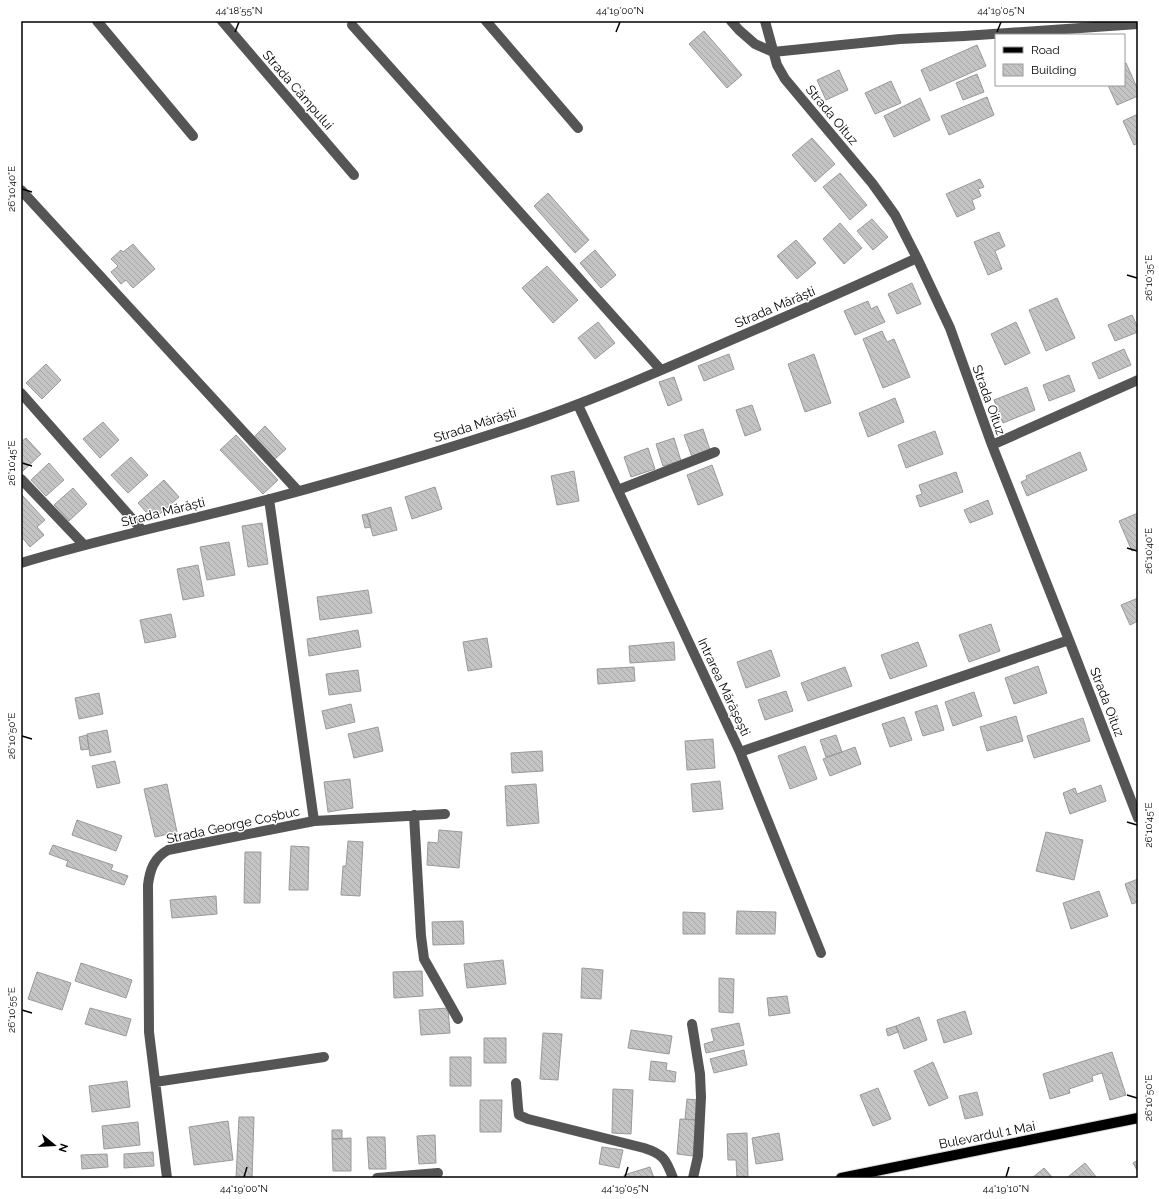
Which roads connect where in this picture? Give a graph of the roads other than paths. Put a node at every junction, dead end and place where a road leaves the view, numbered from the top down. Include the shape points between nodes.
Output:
1 (97, 21) edge
2 (222, 21) edge
3 (486, 21) edge
4 (731, 21) edge
5 (765, 21) edge
6 (352, 24) dead end
7 (1138, 24) edge
8 (773, 52) junction
9 (578, 128) dead end
10 (193, 136) dead end
11 (354, 176) dead end
12 (21, 190) edge
13 (917, 258) junction
14 (661, 370) junction
15 (1138, 380) edge
16 (21, 394) edge
17 (578, 404) junction
18 (992, 445) junction
19 (715, 452) dead end
20 (21, 478) edge
21 (618, 490) junction
22 (298, 492) junction
23 (269, 499) junction
24 (142, 530) junction
25 (84, 545) junction
26 (23, 561) edge
27 (1069, 640) junction
28 (740, 752) junction
29 (445, 814) dead end
30 (414, 815) junction
31 (1138, 818) edge
32 (314, 821) junction
33 (821, 953) dead end
34 (458, 1019) dead end
35 (692, 1024) dead end
36 (324, 1057) dead end
37 (155, 1082) junction
38 (516, 1083) dead end
39 (1138, 1118) edge
40 (438, 1173) dead end
41 (167, 1178) edge
42 (377, 1178) edge
43 (673, 1178) edge
44 (693, 1178) edge
45 (840, 1178) edge

1 - 10 street
2 - 11 street, Strada Câmpului
3 - 9 street
4 - 8 street via 755,44
5 - 8 street, Strada Oituz
6 - 14 street
7 - 8 street via 900,39
8 - 13 street, Strada Oituz via 785,79 872,183 895,215
12 - 22 street
13 - 14 street, Strada Mărăști
13 - 18 street, Strada Oituz via 950,328
14 - 17 street, Strada Mărăști
15 - 18 street
16 - 24 street
17 - 21 street, Intrarea Mărășești
17 - 22 street, Strada Mărăști via 402,462
18 - 27 street, Strada Oituz
19 - 21 street
20 - 25 street
21 - 28 street, Intrarea Mărășești
22 - 23 street, Strada Mărăști
23 - 24 street, Strada Mărăști
23 - 32 street, Strada George Coșbuc
24 - 25 street, Strada Mărăști
25 - 26 street, Strada Mărăști
27 - 28 street, Intrarea Mărășești
27 - 31 street, Strada Oituz
28 - 33 street
29 - 30 street
30 - 32 street
30 - 34 street via 424,959
32 - 37 street, Strada George Coșbuc via 168,850 155,861 148,885 149,1032
35 - 44 street via 701,1097 698,1156
36 - 37 street
37 - 41 street, Strada George Coșbuc
38 - 43 street via 519,1115 657,1152 668,1164
39 - 45 main road, Bulevardul 1 Mai
40 - 42 street

